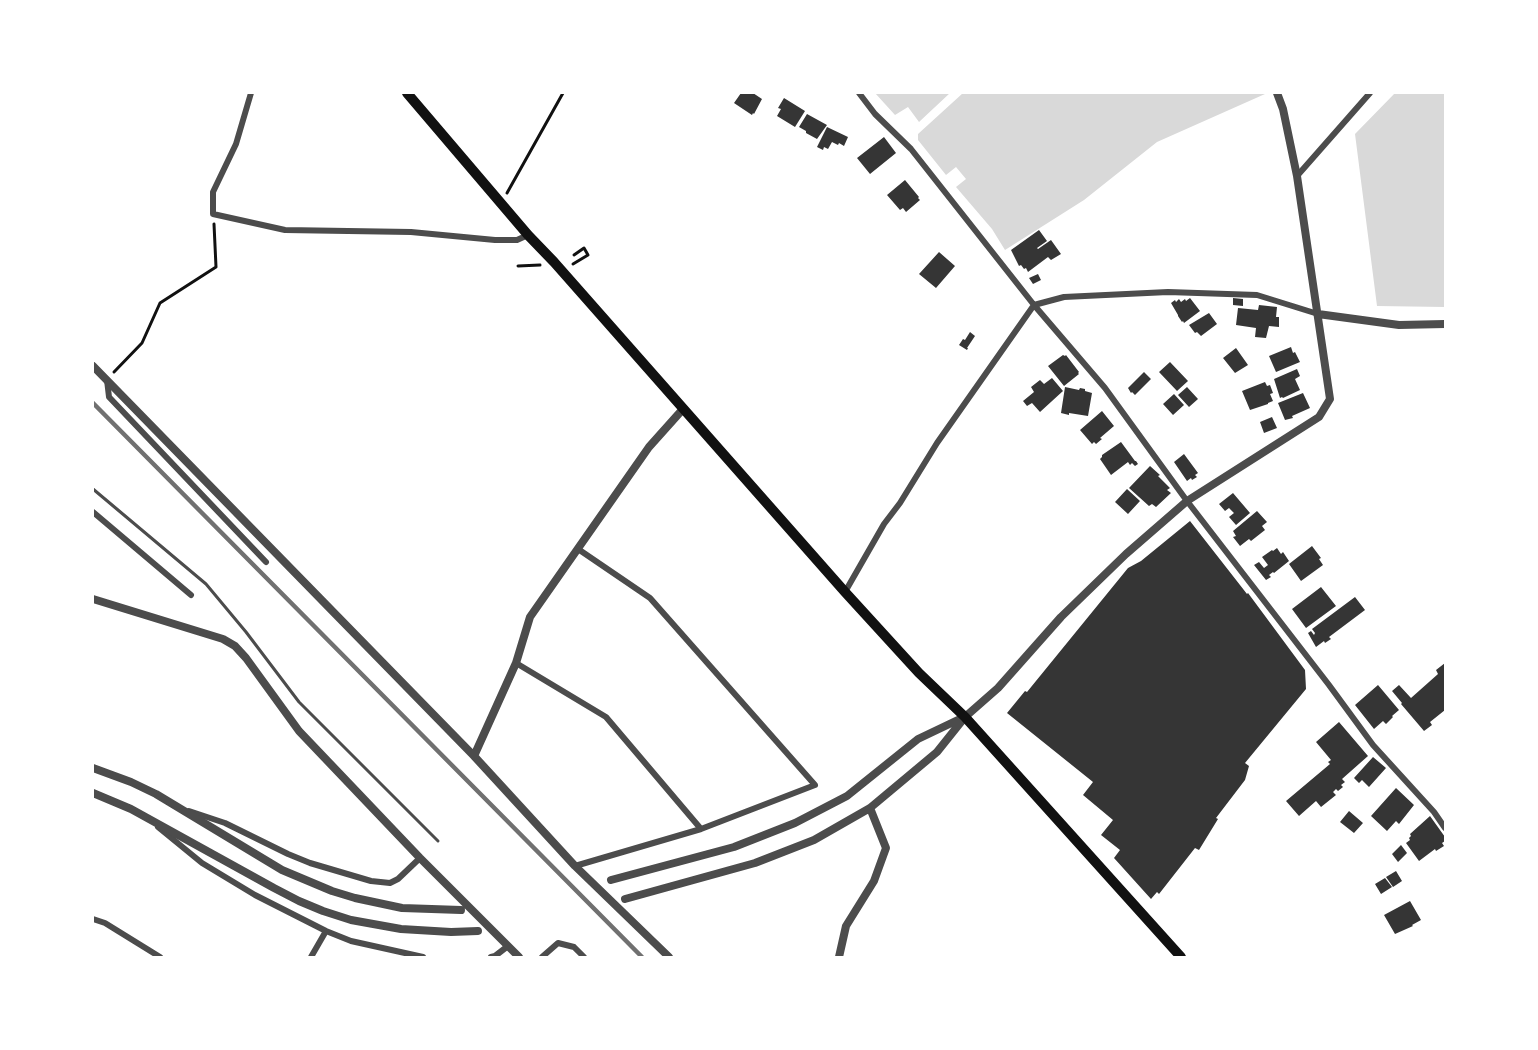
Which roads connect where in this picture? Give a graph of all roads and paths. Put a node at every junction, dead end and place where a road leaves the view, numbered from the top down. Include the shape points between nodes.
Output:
1 (251, 93) edge
2 (407, 93) edge
3 (563, 93) edge
4 (859, 93) edge
5 (1277, 93) edge
6 (1370, 93) edge
7 (1298, 176) junction
8 (501, 203) junction
9 (213, 214) junction
10 (528, 234) junction
11 (1034, 304) junction
12 (1318, 315) junction
13 (1445, 324) edge
14 (93, 366) edge
15 (107, 379) junction
16 (683, 409) junction
17 (93, 489) edge
18 (1187, 501) junction
19 (93, 512) edge
20 (578, 549) junction
21 (266, 562) dead end
22 (845, 592) junction
23 (191, 595) dead end
24 (93, 599) edge
25 (516, 663) junction
26 (965, 717) junction
27 (474, 756) junction
28 (93, 768) edge
29 (93, 793) edge
30 (870, 808) junction
31 (182, 809) junction
32 (150, 819) junction
33 (1445, 828) edge
34 (701, 829) junction
35 (438, 841) dead end
36 (420, 858) junction
37 (575, 866) junction
38 (611, 880) dead end
39 (625, 899) dead end
40 (460, 910) dead end
41 (93, 919) edge
42 (478, 931) dead end
43 (326, 932) junction
44 (508, 946) junction
45 (160, 957) edge
46 (311, 957) edge
47 (423, 957) edge
48 (491, 957) edge
49 (519, 957) edge
50 (542, 957) edge
51 (584, 957) edge
52 (669, 957) edge
53 (838, 957) edge
54 (1181, 957) edge

1 - 9 street via 236,144 213,192
2 - 8 highway
3 - 8 path
4 - 11 street via 911,149
5 - 7 street
6 - 7 street
7 - 12 street
8 - 10 highway
9 - 10 street via 285,230 411,232 495,240 517,240
9 - 15 path via 216,267 160,303 142,343
10 - 16 highway
11 - 12 street via 1064,297 1168,292 1257,295
11 - 18 street via 1105,388
11 - 22 street via 937,443
12 - 13 street via 1399,325
12 - 18 street via 1330,399 1318,417
14 - 15 street
15 - 21 street via 109,398
15 - 27 street
16 - 20 street via 649,447
16 - 22 highway
17 - 35 lane via 206,584 299,702
18 - 26 street via 1061,617 998,688
18 - 33 street via 1373,745
19 - 23 street
20 - 25 street via 530,617
20 - 34 street via 650,598 815,785
22 - 26 highway via 919,674
24 - 36 street via 235,646 299,731
25 - 27 street
25 - 34 street via 606,717
26 - 30 street via 937,752
26 - 38 street via 918,739 847,796 795,824 734,848
26 - 54 highway
27 - 37 street
28 - 31 street
29 - 32 street
30 - 39 street via 814,840 754,864
30 - 53 street via 886,848 873,881 846,926
31 - 36 street via 225,823 299,859 371,880 390,883
31 - 40 street via 282,870 332,891 402,908
32 - 42 street via 323,911 401,929
32 - 43 street via 202,863
34 - 37 street
36 - 44 street
37 - 52 street
41 - 45 street
43 - 46 street
43 - 47 street
44 - 48 street
44 - 49 street
50 - 51 street via 558,943 574,946

